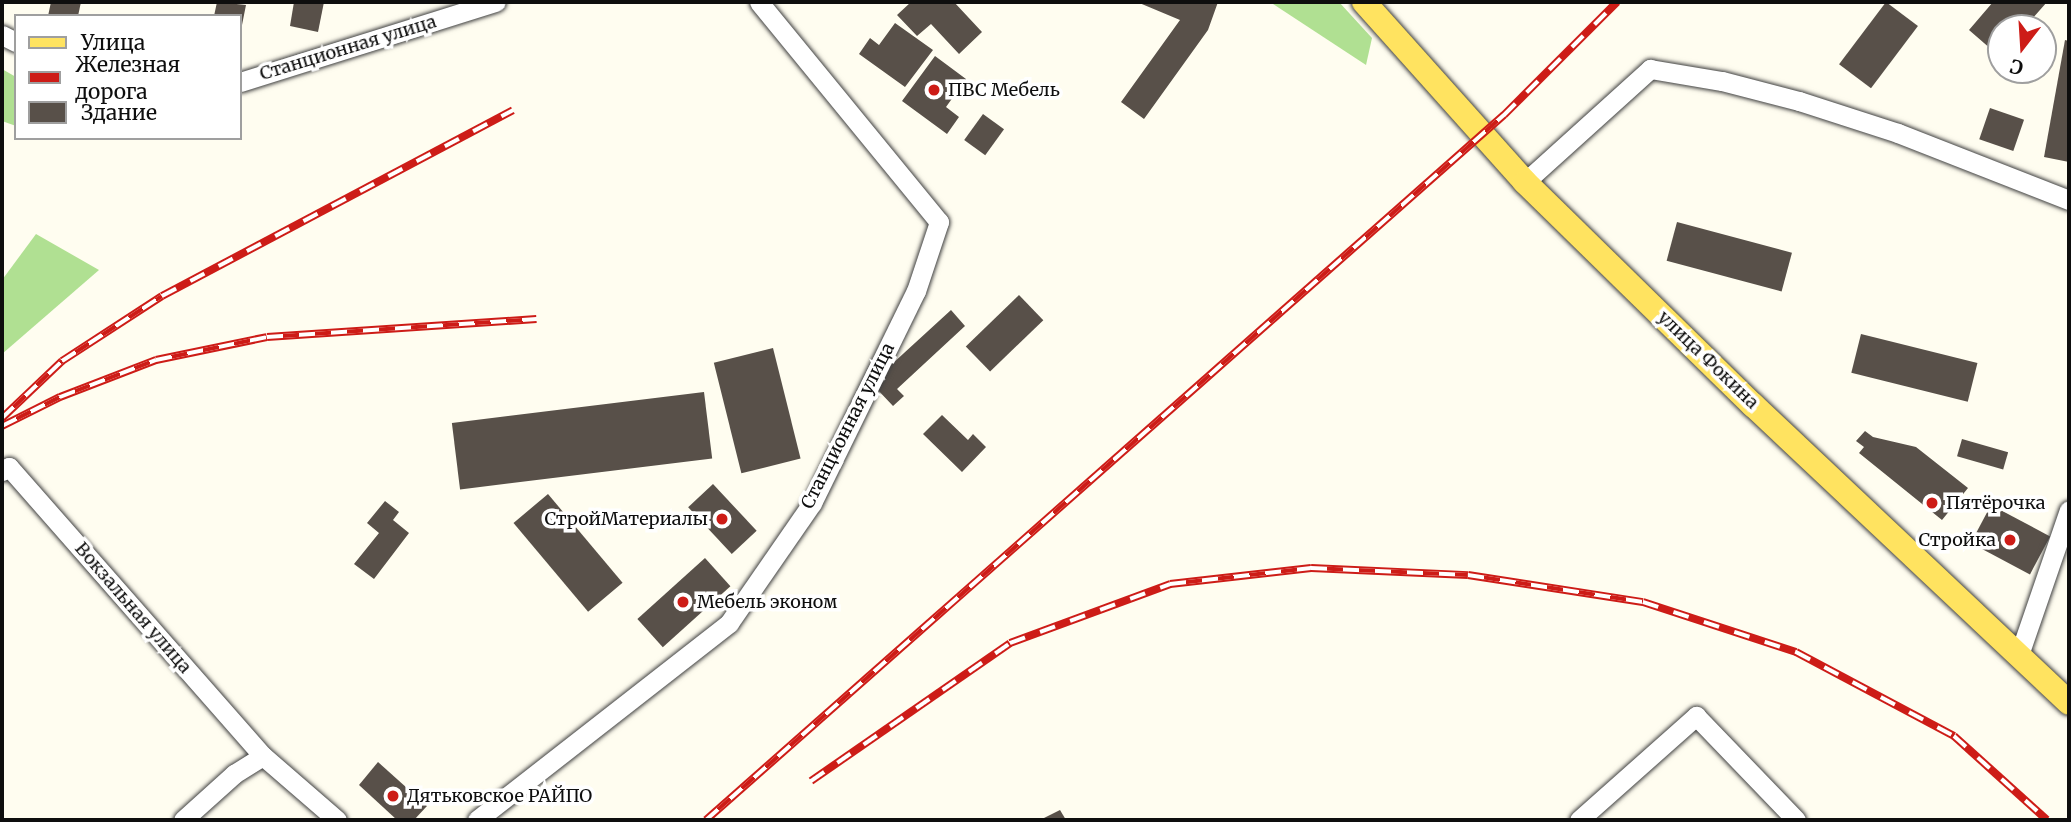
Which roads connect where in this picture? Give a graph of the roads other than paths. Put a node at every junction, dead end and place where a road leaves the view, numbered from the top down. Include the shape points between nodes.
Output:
1 (496, 2) edge
2 (759, 2) edge
3 (1364, 2) edge
4 (242, 81) edge
5 (1525, 182) junction
6 (2069, 200) edge
7 (2, 471) edge
8 (2069, 510) edge
9 (2019, 655) junction
10 (2069, 703) edge
11 (263, 756) junction
12 (183, 820) edge
13 (337, 820) edge
14 (477, 820) edge
15 (1579, 820) edge
16 (1796, 820) edge

1 - 4 street, Станционная улица
2 - 14 street, Станционная улица via 939,222 916,291 812,503 729,623
3 - 5 main road, улица Фокина
5 - 6 street via 1650,69 1722,81 1898,132
5 - 9 main road, улица Фокина
7 - 11 street, Вокзальная улица via 9,467
8 - 9 street
9 - 10 main road, улица Фокина
11 - 12 street via 233,774
11 - 13 street, Вокзальная улица
15 - 16 street via 1696,716

